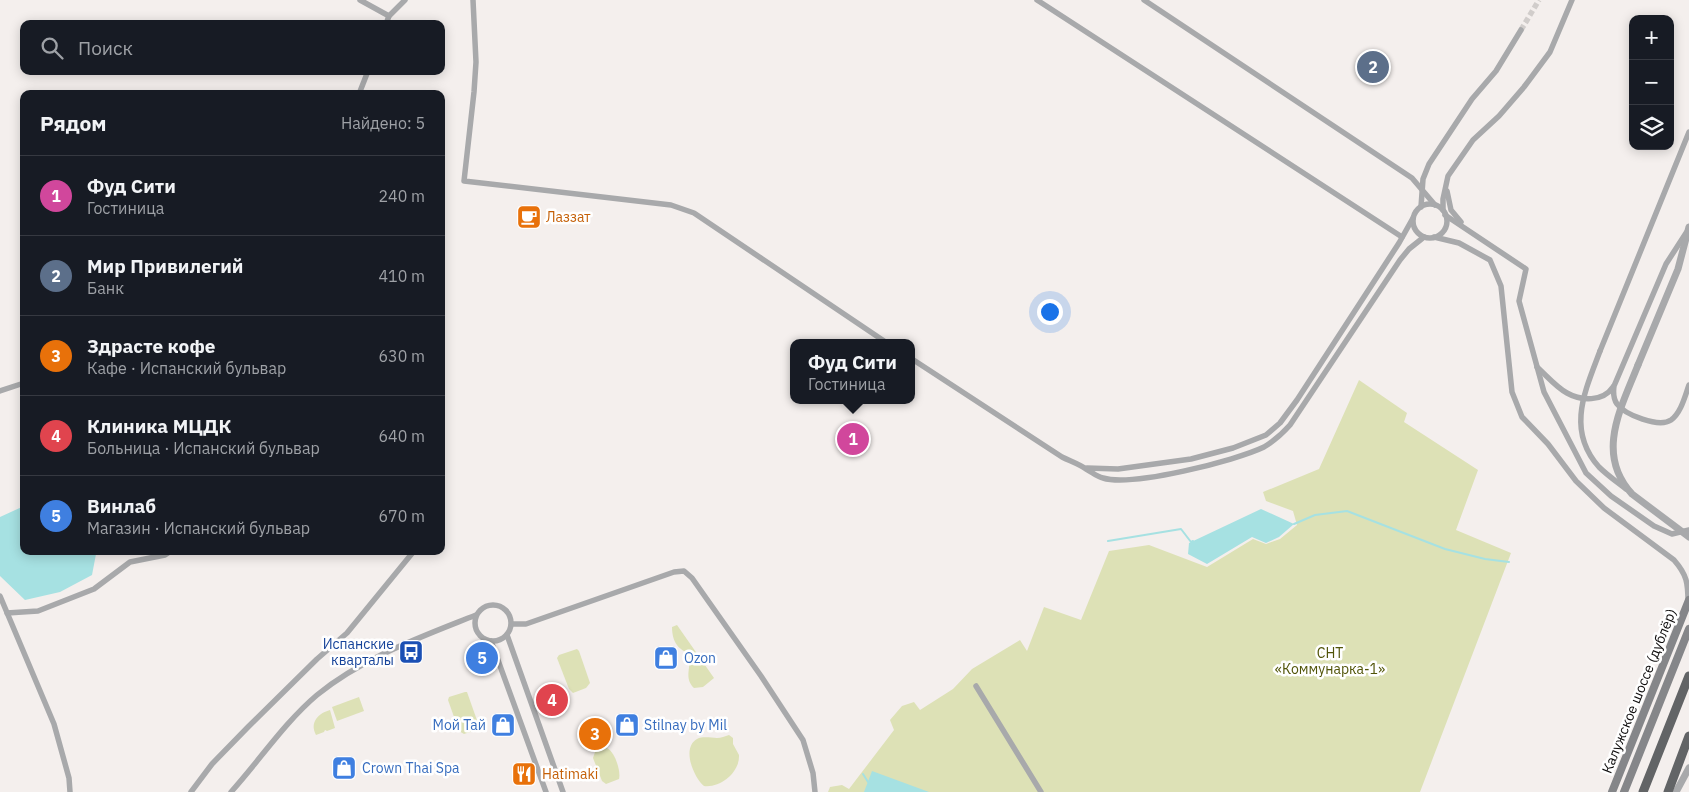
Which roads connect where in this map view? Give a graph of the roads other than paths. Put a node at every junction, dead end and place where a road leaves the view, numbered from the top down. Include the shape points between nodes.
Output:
1 (360, 0) edge
2 (404, 0) edge
3 (473, 0) edge
4 (1037, 0) edge
5 (1144, 0) edge
6 (1572, 0) edge
7 (389, 16) junction
8 (388, 20) edge
9 (1521, 30) tunnel mouth
10 (366, 75) edge
11 (361, 90) edge
12 (1689, 132) edge
13 (1448, 176) junction
14 (1422, 188) junction
15 (1435, 205) junction
16 (1421, 207) junction
17 (1444, 213) junction
18 (1413, 218) junction
19 (1468, 229) junction
20 (1688, 229) edge
21 (1402, 237) junction
22 (1424, 237) junction
23 (1434, 237) junction
24 (881, 339) edge
25 (915, 361) edge
26 (1538, 367) junction
27 (20, 384) edge
28 (1689, 385) edge
29 (1614, 386) junction
30 (0, 391) edge
31 (1085, 468) junction
32 (1632, 494) junction
33 (1689, 530) edge
34 (1689, 537) edge
35 (165, 555) edge
36 (411, 555) edge
37 (0, 596) edge
38 (1689, 601) edge
39 (7, 613) junction
40 (476, 616) junction
41 (512, 624) junction
42 (1689, 628) edge
43 (508, 634) junction
44 (491, 641) junction
45 (1689, 676) edge
46 (976, 686) dead end
47 (1689, 736) edge
48 (1689, 768) edge
49 (70, 792) edge
50 (191, 792) edge
51 (231, 792) edge
52 (546, 792) edge
53 (563, 792) edge
54 (815, 792) edge
55 (1041, 792) edge
56 (1612, 792) edge
57 (1624, 792) edge
58 (1643, 792) edge
59 (1668, 792) edge
60 (1676, 792) edge

1 - 7 street
2 - 7 street
3 - 24 street via 476,62 464,181 671,205 694,213
4 - 21 street
5 - 14 street via 1412,178
6 - 13 street via 1550,52 1524,87 1473,140
7 - 8 street
9 - 14 street via 1496,71 1472,100 1429,164
10 - 11 street
12 - 32 street, bridge via 1583,398 1580,424 1591,456
13 - 17 street
13 - 19 street via 1451,210
14 - 15 street
14 - 16 street
15 - 16 street
15 - 17 street
16 - 18 street
17 - 19 street
17 - 23 street via 1445,229
18 - 21 street
18 - 22 street via 1416,231
19 - 26 street via 1526,269 1520,301
20 - 29 street via 1666,264
20 - 32 street, bridge via 1678,269 1620,408 1613,438 1619,476
21 - 31 street via 1296,400 1280,423 1266,435 1191,459 1118,469
22 - 23 street
22 - 31 street via 1400,260 1290,425 1278,438 1234,459 1158,476 1114,480 1102,478
23 - 38 street via 1459,243 1490,260 1500,286 1512,392 1522,417 1576,481 1604,508 1674,560 1688,583
25 - 31 street via 1062,458
26 - 29 street via 1561,389 1580,398 1602,397
26 - 33 street via 1544,392 1586,473 1611,496 1654,526 1672,534
27 - 30 street
28 - 29 street via 1676,415 1660,423 1622,410 1614,398
32 - 34 street, bridge
35 - 39 street via 130,562 94,589 38,611
36 - 50 street via 347,633 248,727 212,764
37 - 39 street
38 - 56 main road, Калужское шоссе (дублёр)
39 - 49 street via 54,724
40 - 41 street via 485,606 498,605 508,612
40 - 44 street via 477,632
40 - 51 street via 391,649 335,682 316,696
41 - 43 street
41 - 54 street via 526,624 684,571 762,676 803,740
42 - 57 main road
43 - 44 street via 503,639
43 - 53 street
44 - 52 street
45 - 58 highway
46 - 55 street
47 - 59 highway
48 - 60 street

